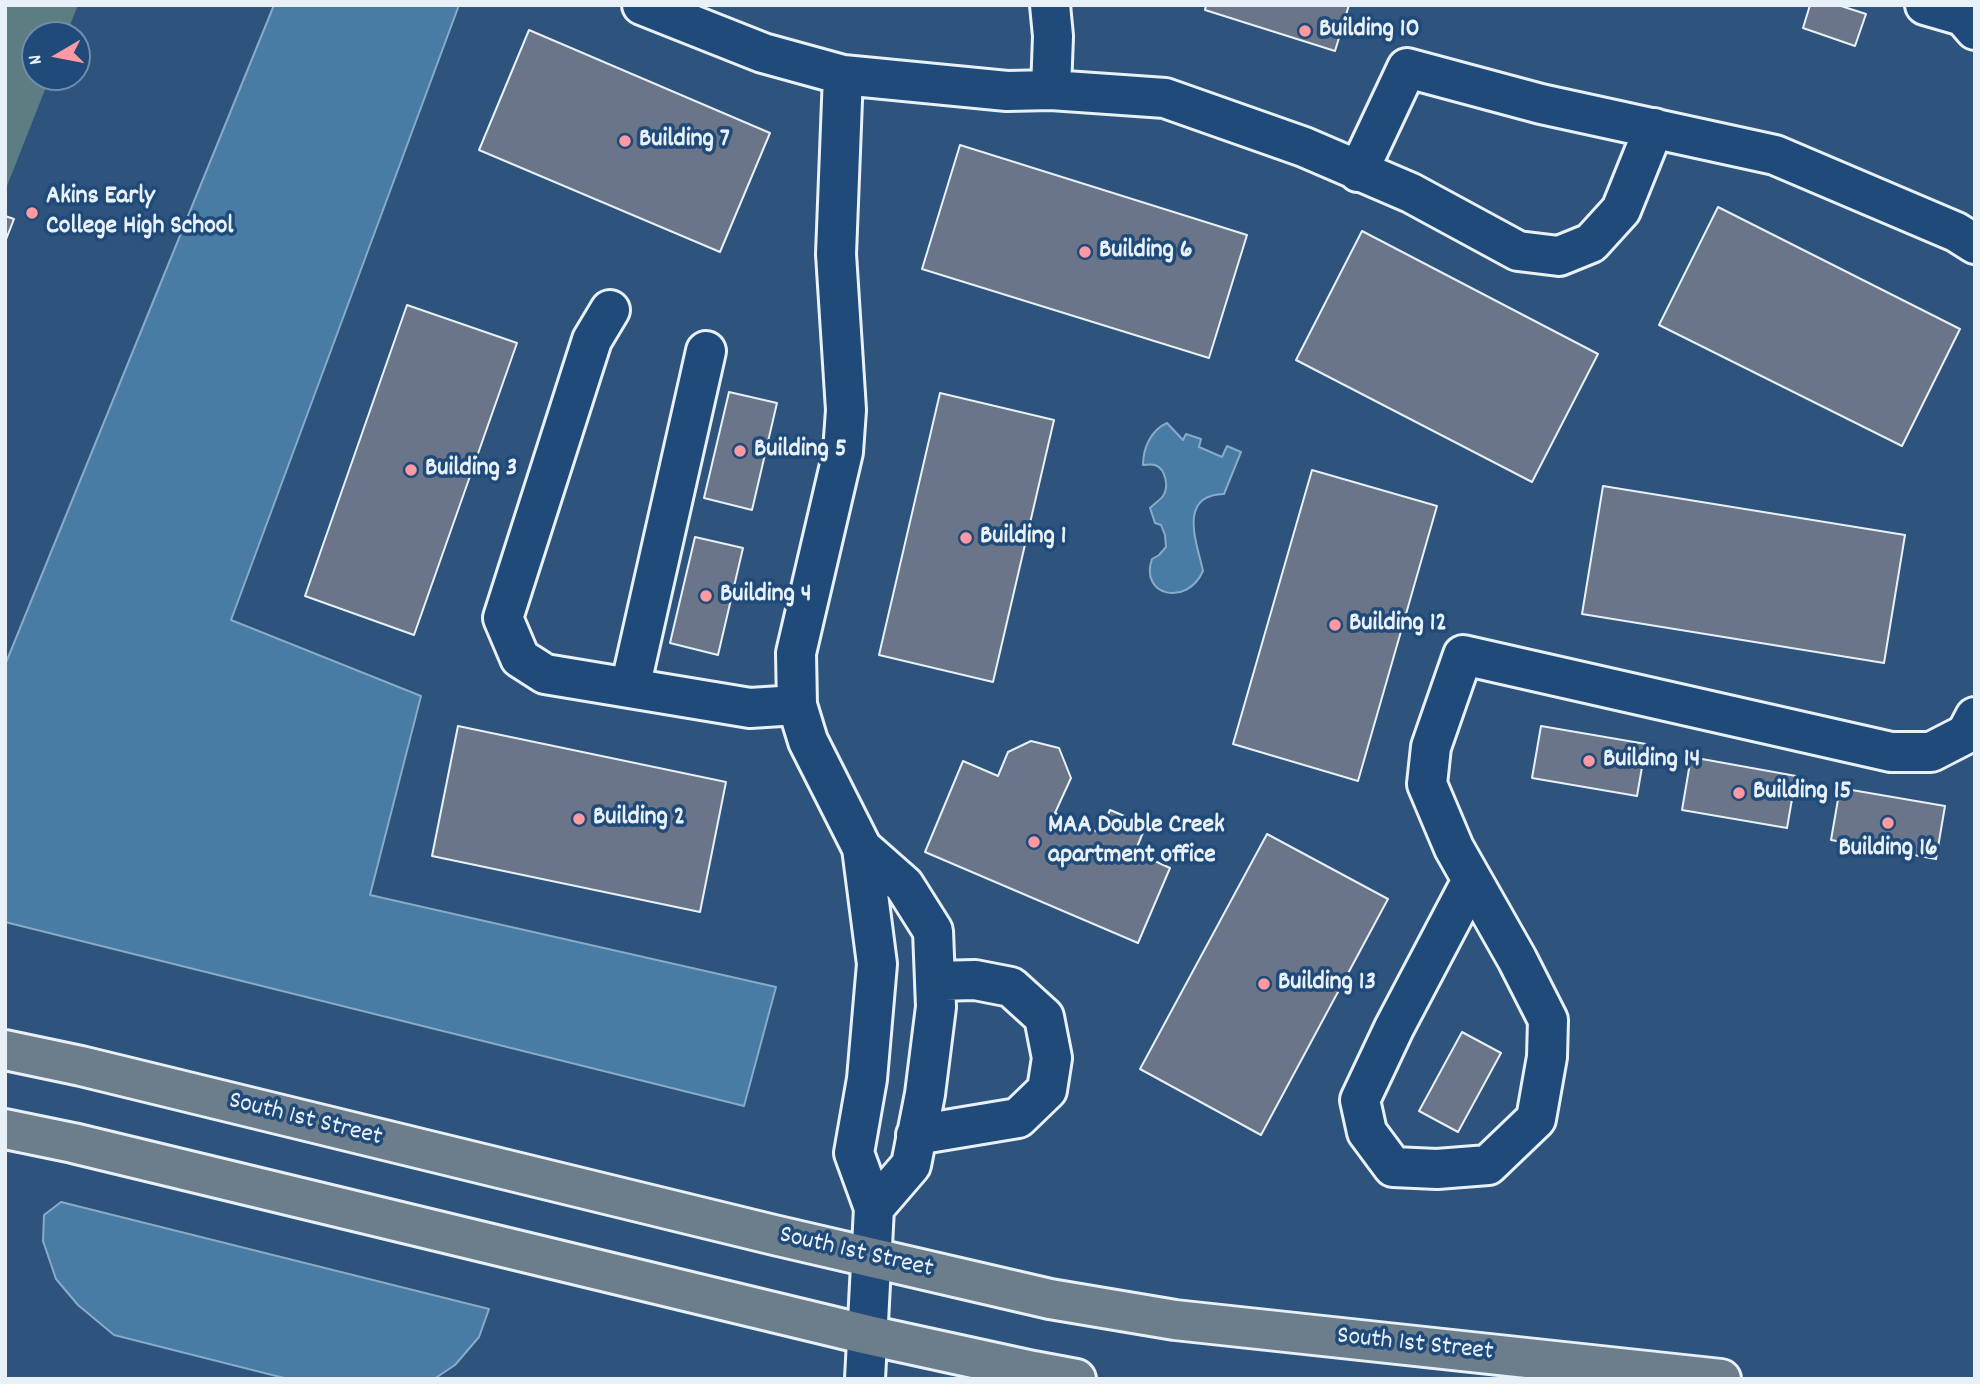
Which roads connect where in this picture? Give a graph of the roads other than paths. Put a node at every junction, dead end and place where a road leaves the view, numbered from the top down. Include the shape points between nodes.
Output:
1 (642, 5) edge
2 (1050, 5) edge
3 (1925, 5) edge
4 (1975, 30) edge
5 (843, 75) junction
6 (1051, 90) junction
7 (1654, 128) junction
8 (1359, 172) junction
9 (1972, 234) edge
10 (610, 310) dead end
11 (706, 351) dead end
12 (630, 688) junction
13 (797, 705) junction
14 (1975, 717) edge
15 (862, 848) junction
16 (1472, 880) junction
17 (935, 981) junction
18 (5, 1050) edge
19 (5, 1129) edge
20 (916, 1135) junction
21 (874, 1208) junction
22 (872, 1258) junction
23 (868, 1335) junction
24 (865, 1379) edge
25 (1076, 1379) edge
26 (1721, 1379) edge

1 - 5 street via 763,53
2 - 6 street
3 - 4 street via 1963,16
5 - 6 street via 1007,91
5 - 13 street via 836,254 846,410 843,452 796,653
6 - 8 street via 1166,98 1304,147
7 - 8 street via 1407,68
7 - 8 street via 1621,210 1591,243 1559,256 1518,251 1411,193
7 - 9 street via 1775,155 1956,232
10 - 12 street via 592,340 503,618 520,657 545,674
11 - 12 street
12 - 13 street via 750,708
13 - 15 street via 808,741
14 - 16 street via 1966,734 1931,752 1891,752 1463,655 1431,747 1427,784
15 - 17 street via 904,885 933,931
15 - 21 street via 877,964 867,1079 853,1153
16 - 16 street via 1548,1020 1536,1119 1488,1165 1393,1167 1367,1132 1360,1100
17 - 20 street via 936,1007
17 - 20 street via 975,979 1012,987 1044,1017 1052,1058 1047,1090 1018,1118
18 - 22 main road, South 1st Street
19 - 23 main road
20 - 21 street via 911,1165
21 - 22 street
22 - 23 street
22 - 26 main road, South 1st Street via 1050,1299 1175,1320
23 - 24 street
23 - 25 main road

